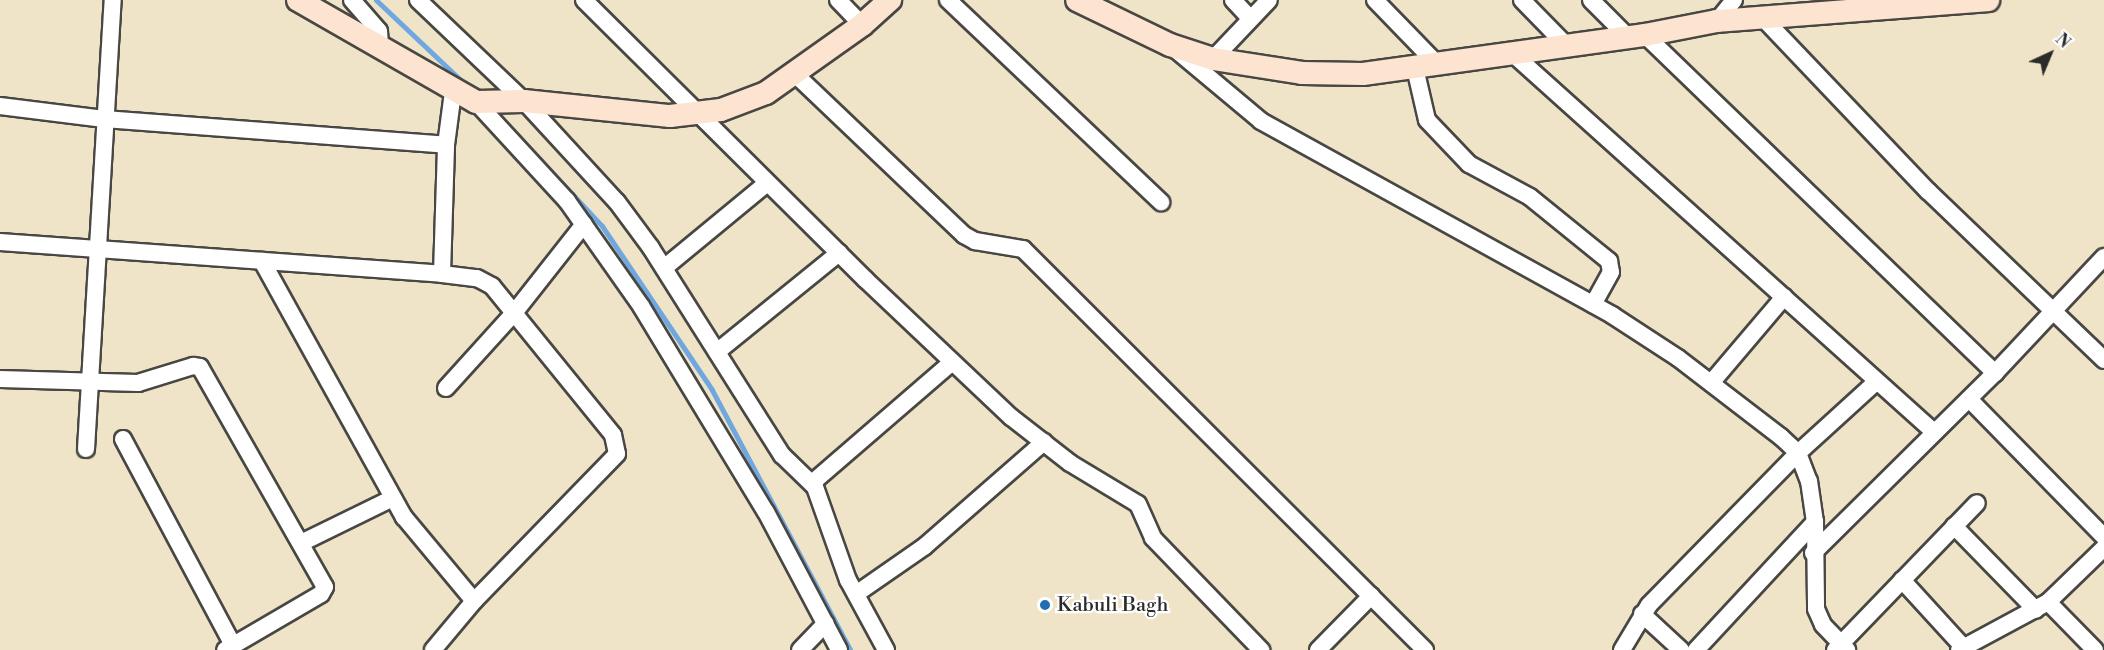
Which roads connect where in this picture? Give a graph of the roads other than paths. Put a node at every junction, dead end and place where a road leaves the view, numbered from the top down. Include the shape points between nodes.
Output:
1 (113, 0) edge
2 (298, 0) edge
3 (352, 0) edge
4 (418, 0) edge
5 (584, 0) edge
6 (838, 0) edge
7 (890, 0) edge
8 (948, 0) edge
9 (1077, 0) edge
10 (1233, 0) edge
11 (1269, 0) edge
12 (1375, 0) edge
13 (1522, 0) edge
14 (1591, 0) edge
15 (1988, 0) edge
16 (1732, 1) edge
17 (1940, 2) edge
18 (1251, 18) junction
19 (1763, 18) junction
20 (1717, 21) junction
21 (862, 25) junction
22 (1636, 36) junction
23 (1565, 44) junction
24 (1170, 45) junction
25 (380, 46) junction
26 (1512, 53) junction
27 (1213, 58) junction
28 (1426, 66) junction
29 (796, 75) junction
30 (453, 92) junction
31 (478, 102) junction
32 (519, 102) junction
33 (0, 106) edge
34 (698, 115) junction
35 (104, 119) junction
36 (446, 145) junction
37 (766, 183) junction
38 (1161, 202) dead end
39 (584, 224) junction
40 (0, 242) edge
41 (98, 250) junction
42 (839, 253) junction
43 (2104, 257) edge
44 (262, 261) junction
45 (664, 268) junction
46 (442, 274) junction
47 (1784, 297) junction
48 (1593, 304) junction
49 (2053, 310) junction
50 (514, 313) junction
51 (718, 351) junction
52 (2104, 360) edge
53 (952, 362) junction
54 (1995, 373) junction
55 (0, 379) edge
56 (90, 381) junction
57 (1876, 382) junction
58 (1711, 383) junction
59 (446, 388) dead end
60 (1969, 399) junction
61 (1934, 432) junction
62 (123, 439) dead end
63 (1044, 442) junction
64 (86, 448) dead end
65 (1798, 453) junction
66 (812, 483) junction
67 (393, 498) junction
68 (1977, 503) dead end
69 (1815, 522) junction
70 (1954, 526) junction
71 (2104, 537) edge
72 (301, 543) junction
73 (2104, 548) edge
74 (1813, 553) junction
75 (1902, 580) junction
76 (856, 594) junction
77 (1371, 596) junction
78 (474, 601) junction
79 (2042, 606) junction
80 (1642, 614) junction
81 (826, 623) junction
82 (229, 647) edge
83 (1841, 648) edge
84 (1963, 649) edge
85 (433, 650) edge
86 (800, 650) edge
87 (839, 650) edge
88 (886, 650) edge
89 (1261, 650) edge
90 (1318, 650) edge
91 (1425, 650) edge
92 (1622, 650) edge
93 (1681, 650) edge
94 (1696, 650) edge
95 (2095, 650) edge

1 - 35 street
2 - 25 street
3 - 25 street via 379,31
4 - 32 street
5 - 34 street
6 - 21 street
7 - 21 street
8 - 38 street
9 - 24 street
10 - 18 street
11 - 18 street
12 - 28 street
13 - 23 street
14 - 22 street
15 - 17 street
16 - 20 street
17 - 19 street
18 - 27 street
19 - 20 street
19 - 49 street via 1928,191
20 - 22 street
21 - 29 street
22 - 23 street
22 - 54 street
23 - 26 street
24 - 27 street
24 - 48 street via 1261,121
25 - 30 street
26 - 28 street
26 - 47 street
27 - 28 street via 1302,73 1363,74
28 - 48 street via 1427,120 1469,165 1530,197 1609,261 1611,272
29 - 34 street via 766,93
29 - 77 street via 964,235 975,241 1023,249
30 - 31 street
30 - 36 street
31 - 32 street
31 - 39 street
32 - 34 street via 670,116
32 - 45 street via 617,202
33 - 35 street
34 - 37 street
35 - 36 street
35 - 41 street
36 - 46 street
37 - 42 street
37 - 45 street
39 - 50 street
39 - 81 street via 703,405
40 - 41 street
41 - 44 street
41 - 56 street
42 - 51 street
42 - 53 street
43 - 49 street
44 - 46 street
44 - 67 street
45 - 51 street
46 - 50 street via 484,280
47 - 57 street
47 - 58 street
48 - 58 street via 1648,337
49 - 52 street
49 - 54 street
50 - 59 street
50 - 78 street via 613,435 617,454
51 - 66 street via 782,455
53 - 63 street
53 - 66 street
54 - 60 street
55 - 56 street
56 - 64 street
56 - 72 street via 138,383 200,367
57 - 61 street
57 - 65 street
58 - 65 street
60 - 61 street
60 - 71 street
61 - 74 street
62 - 82 street
63 - 76 street via 925,546
63 - 89 street via 1138,504 1153,538
65 - 69 street via 1809,481
65 - 80 street
66 - 76 street
67 - 72 street
67 - 78 street via 418,538
68 - 70 street
69 - 74 street
69 - 94 street
70 - 75 street
70 - 79 street
72 - 82 street via 324,584 324,591
73 - 79 street
74 - 83 street via 1816,609
75 - 83 street
75 - 84 street
76 - 88 street
77 - 90 street
77 - 91 street
78 - 85 street
79 - 84 street
79 - 95 street
80 - 92 street
80 - 93 street
81 - 86 street
81 - 87 street

